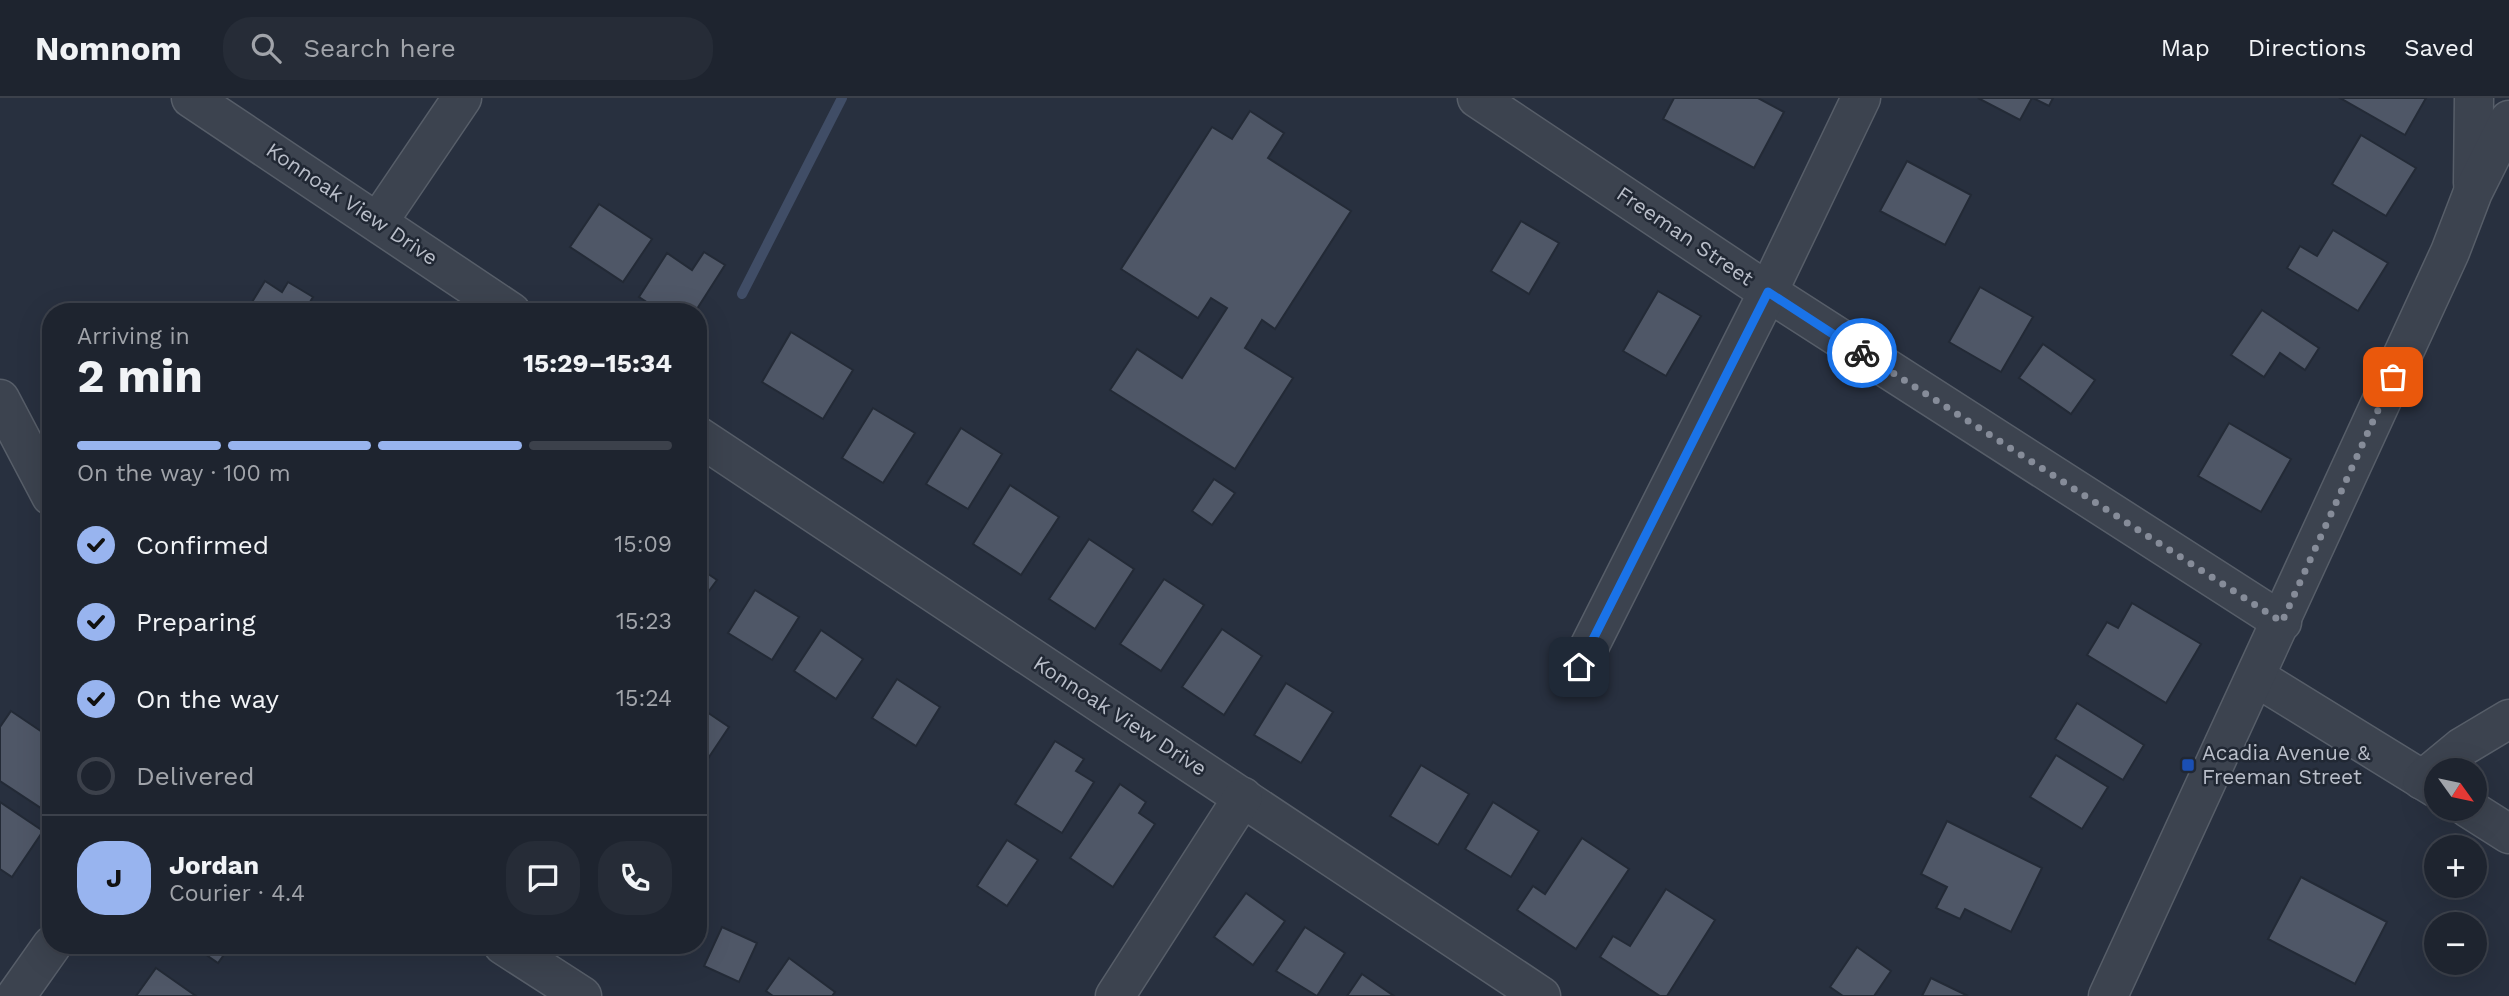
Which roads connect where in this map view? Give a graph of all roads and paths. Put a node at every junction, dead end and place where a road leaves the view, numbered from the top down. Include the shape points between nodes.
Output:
1 (191, 98) edge
2 (462, 98) edge
3 (1477, 98) edge
4 (1861, 98) edge
5 (2474, 98) edge
6 (2509, 121) edge
7 (2473, 192) junction
8 (378, 222) junction
9 (1768, 292) junction
10 (498, 303) edge
11 (0, 399) edge
12 (707, 442) edge
13 (42, 479) edge
14 (2282, 622) junction
15 (1579, 667) dead end
16 (2256, 677) junction
17 (2509, 719) edge
18 (2452, 758) edge
19 (2424, 781) edge
20 (1243, 797) junction
21 (2487, 820) edge
22 (2509, 834) edge
23 (46, 954) edge
24 (517, 954) edge
25 (16, 996) edge
26 (582, 996) edge
27 (1115, 996) edge
28 (1541, 996) edge
29 (2108, 996) edge

1 - 8 street, Konnoak View Drive
2 - 8 street
3 - 9 street, Freeman Street
4 - 9 street
5 - 7 street
6 - 7 street
7 - 14 street
8 - 10 street, Konnoak View Drive
9 - 14 street, Freeman Street
9 - 15 street
11 - 13 street
12 - 20 street, Konnoak View Drive
14 - 16 street
16 - 19 street
16 - 29 street
17 - 18 street via 2462,747
20 - 27 street
20 - 28 street, Konnoak View Drive
21 - 22 street
23 - 25 street
24 - 26 street

